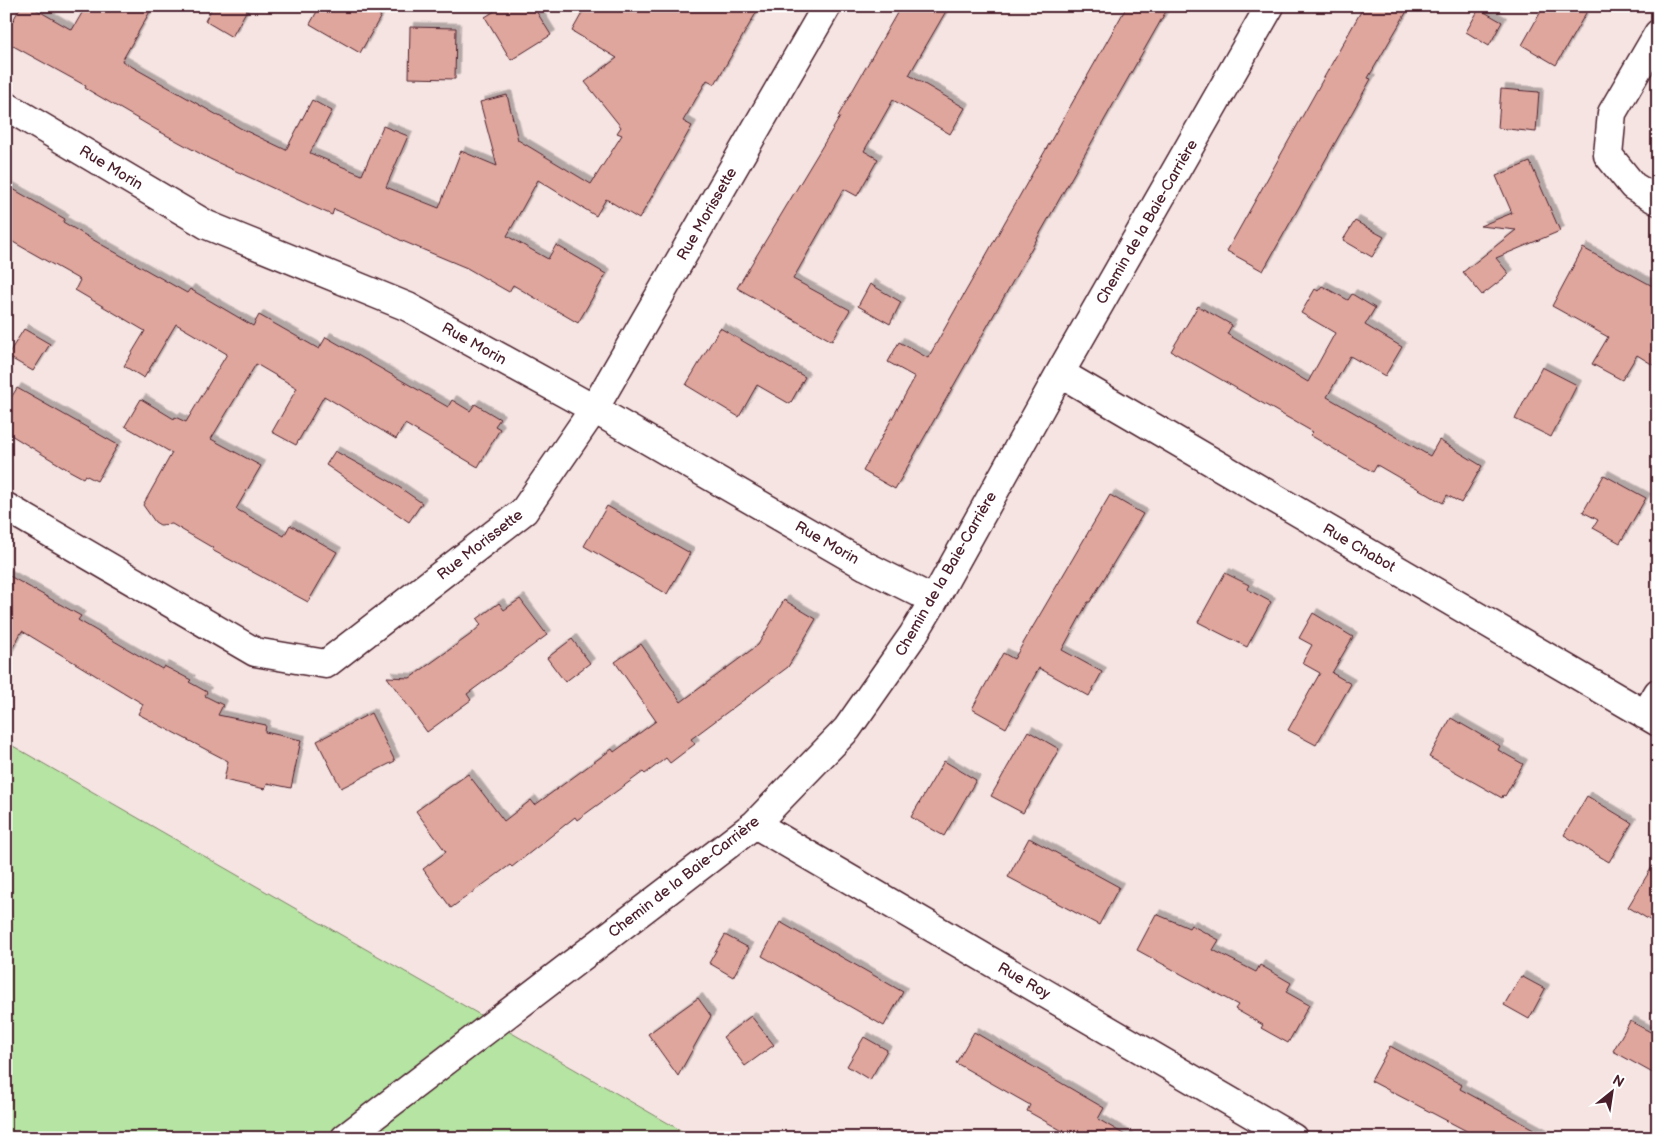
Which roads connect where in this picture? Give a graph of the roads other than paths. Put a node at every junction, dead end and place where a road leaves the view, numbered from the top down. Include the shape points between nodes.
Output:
1 (827, 6) edge
2 (1270, 6) edge
3 (1658, 34) edge
4 (6, 106) edge
5 (1658, 201) edge
6 (1060, 373) junction
7 (594, 409) junction
8 (6, 507) edge
9 (934, 600) junction
10 (1654, 710) edge
11 (755, 824) junction
12 (345, 1138) edge
13 (1293, 1138) edge

1 - 7 street, Rue Morissette
2 - 6 street, Chemin de la Baie-Carrière
3 - 5 street via 1612,113 1608,155 1633,186
4 - 7 street, Rue Morin via 208,225 408,307
6 - 9 street, Chemin de la Baie-Carrière
6 - 10 street, Rue Chabot
7 - 8 street, Rue Morissette via 524,511 326,664 255,652
7 - 9 street, Rue Morin via 866,566
9 - 11 street, Chemin de la Baie-Carrière via 847,729
11 - 12 street, Chemin de la Baie-Carrière
11 - 13 street, Rue Roy

